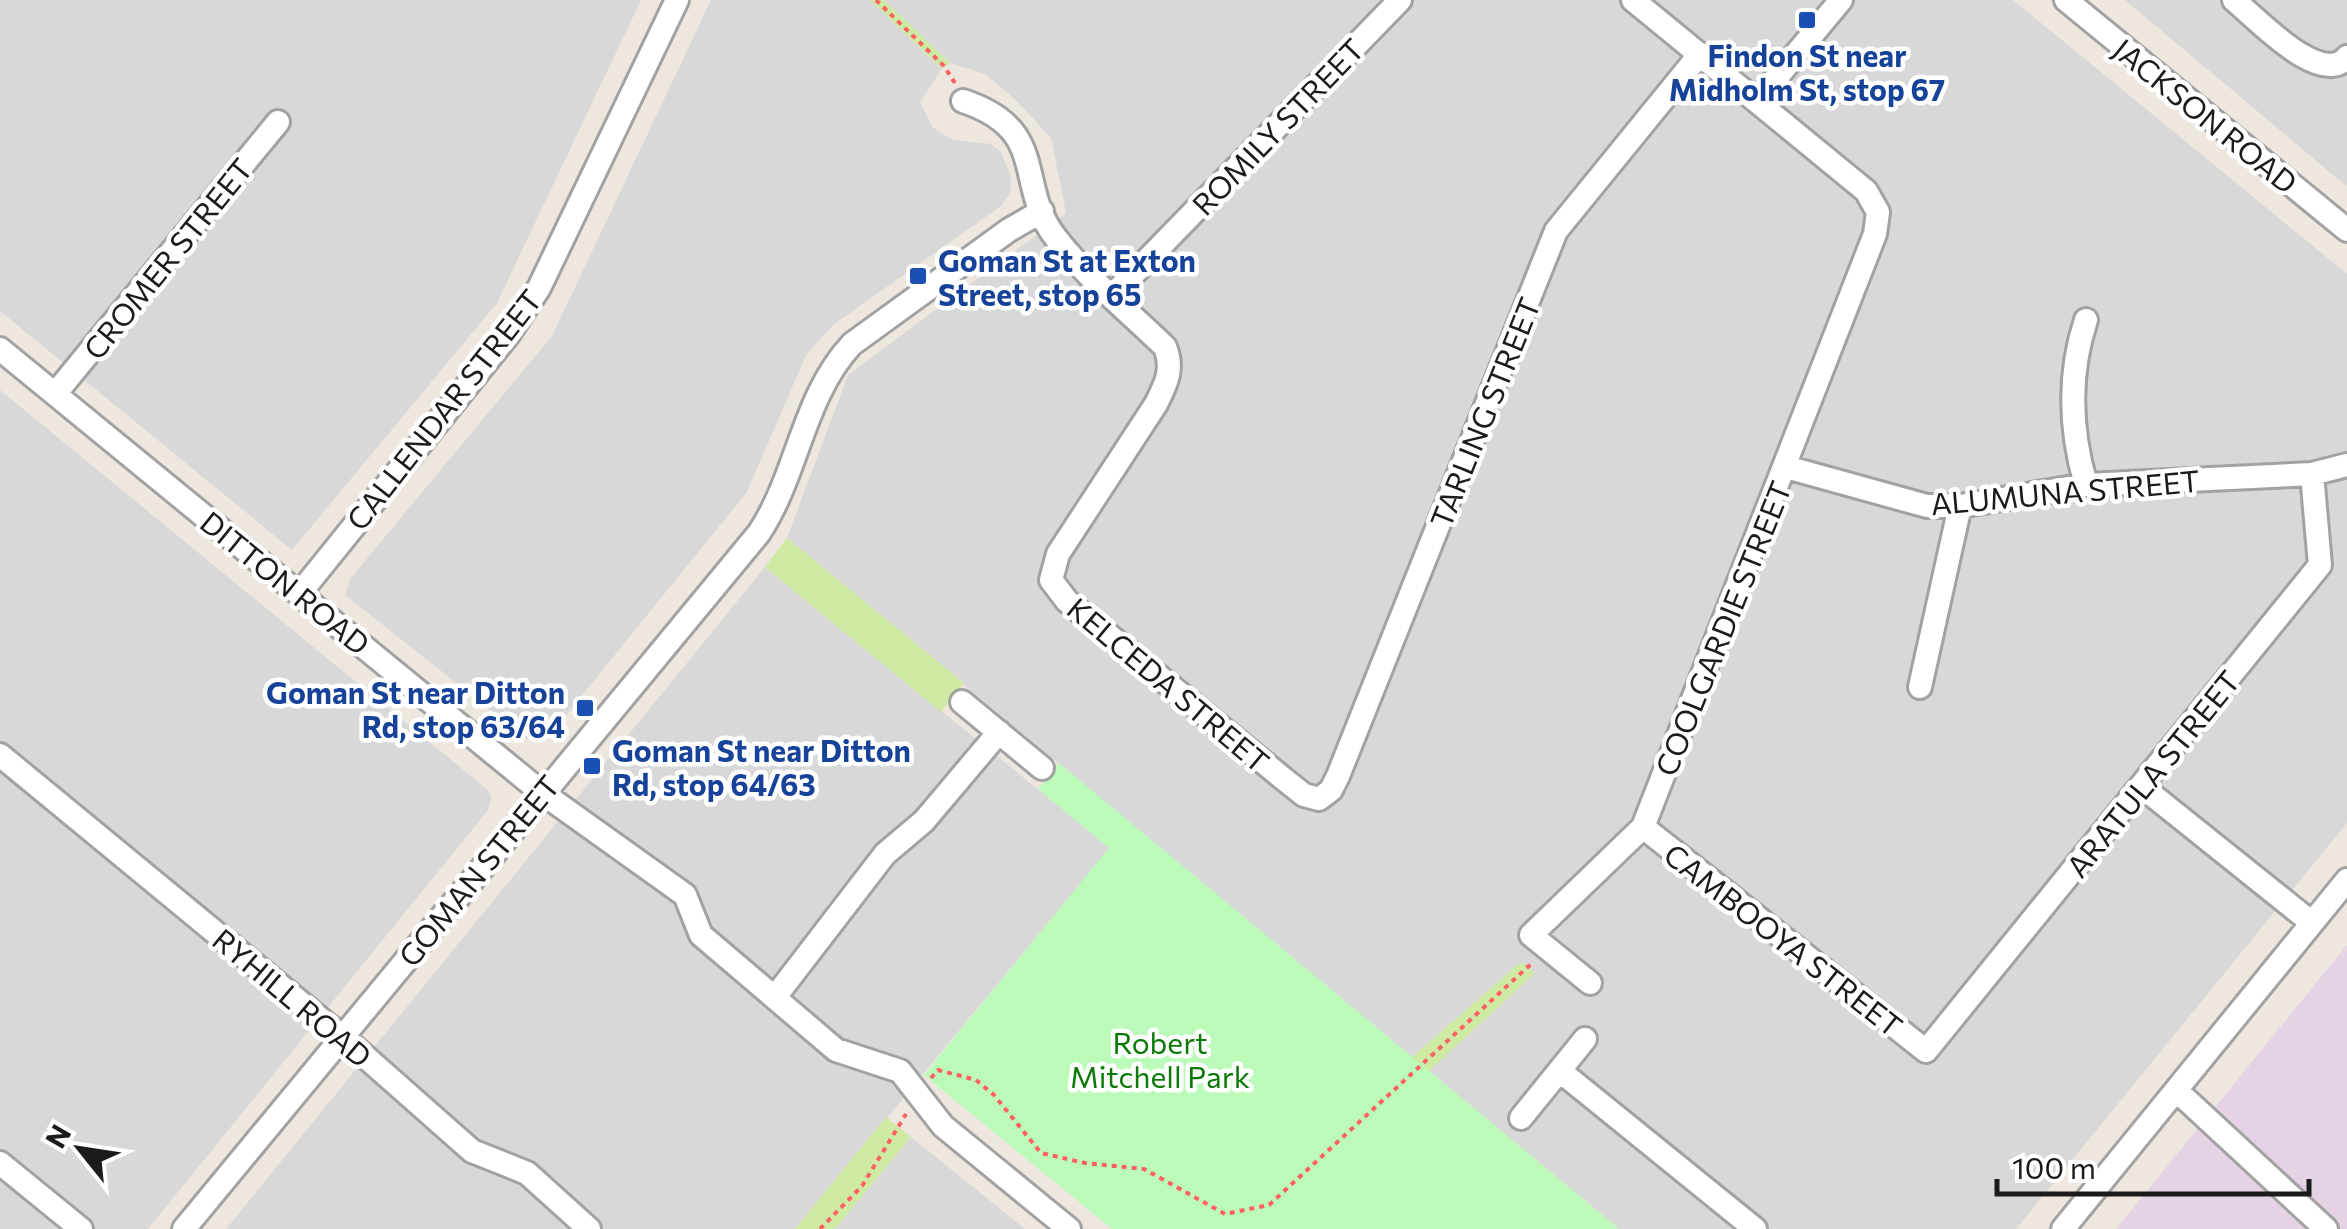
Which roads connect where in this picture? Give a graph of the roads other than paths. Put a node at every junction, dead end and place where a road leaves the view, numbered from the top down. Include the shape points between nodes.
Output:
1 (677, 0) edge
2 (1400, 0) edge
3 (1634, 0) edge
4 (1841, 0) edge
5 (2066, 0) edge
6 (2234, 0) edge
7 (1700, 54) junction
8 (2347, 56) edge
9 (963, 101) road end
10 (1757, 101) junction
11 (278, 122) dead end
12 (1042, 211) junction
13 (2347, 230) edge
14 (1112, 296) junction
15 (2086, 320) dead end
16 (0, 349) edge
17 (54, 394) junction
18 (2347, 466) edge
19 (1786, 467) junction
20 (2312, 474) junction
21 (2086, 485) junction
22 (1960, 506) junction
23 (300, 593) junction
24 (1920, 687) dead end
25 (962, 702) dead end
26 (998, 732) junction
27 (0, 755) edge
28 (1042, 768) dead end
29 (2140, 786) junction
30 (541, 792) junction
31 (1318, 799) joint
32 (1643, 827) junction
33 (2347, 880) edge
34 (2312, 923) junction
35 (1590, 982) dead end
36 (775, 997) junction
37 (342, 1037) junction
38 (1586, 1039) dead end
39 (1926, 1052) joint
40 (1560, 1070) junction
41 (2176, 1090) junction
42 (1521, 1118) dead end
43 (0, 1163) edge
44 (81, 1229) edge
45 (184, 1229) edge
46 (589, 1229) edge
47 (1070, 1229) edge
48 (1756, 1229) edge
49 (2063, 1229) edge
50 (2326, 1229) edge

1 - 23 street, CALLENDAR STREET via 528,304
2 - 14 street, ROMILY STREET
3 - 7 street
4 - 10 street
5 - 13 street, JACKSON ROAD
6 - 8 street via 2309,62 2326,67
7 - 10 street
7 - 31 street, TARLING STREET via 1556,231 1338,776
9 - 12 street, KELCEDA STREET via 992,111 1017,138
10 - 19 street, COOLGARDIE STREET via 1866,191 1878,212
11 - 17 street, CROMER STREET
12 - 14 street, KELCEDA STREET via 1053,236
12 - 30 street, GOMAN STREET via 852,344 832,365 785,486 759,533
14 - 31 street, KELCEDA STREET via 1165,347 1169,379 1058,554 1051,580 1066,601 1304,795
15 - 21 street via 2072,361
16 - 17 street, DITTON ROAD
17 - 23 street, DITTON ROAD
18 - 20 street, ALUMUNA STREET
19 - 22 street, ALUMUNA STREET via 1927,506
19 - 32 street, COOLGARDIE STREET
20 - 21 street, ALUMUNA STREET
20 - 29 street, ARATULA STREET via 2320,565
21 - 22 street, ALUMUNA STREET
22 - 24 street
23 - 30 street, DITTON ROAD
25 - 26 street
26 - 28 street
26 - 36 street via 924,821 885,854
27 - 37 street, RYHILL ROAD
29 - 34 street
29 - 39 street, ARATULA STREET
30 - 36 street, DITTON ROAD via 685,895 701,935
30 - 37 street, GOMAN STREET
32 - 35 street, COOLGARDIE STREET via 1531,934
32 - 39 street, CAMBOOYA STREET
33 - 34 street
34 - 41 street
36 - 47 street, DITTON ROAD via 836,1050 900,1072 943,1126
37 - 45 street, GOMAN STREET
37 - 46 street, RYHILL ROAD via 472,1151 526,1172
38 - 40 street
40 - 42 street
40 - 48 street
41 - 49 street
41 - 50 street
43 - 44 street

